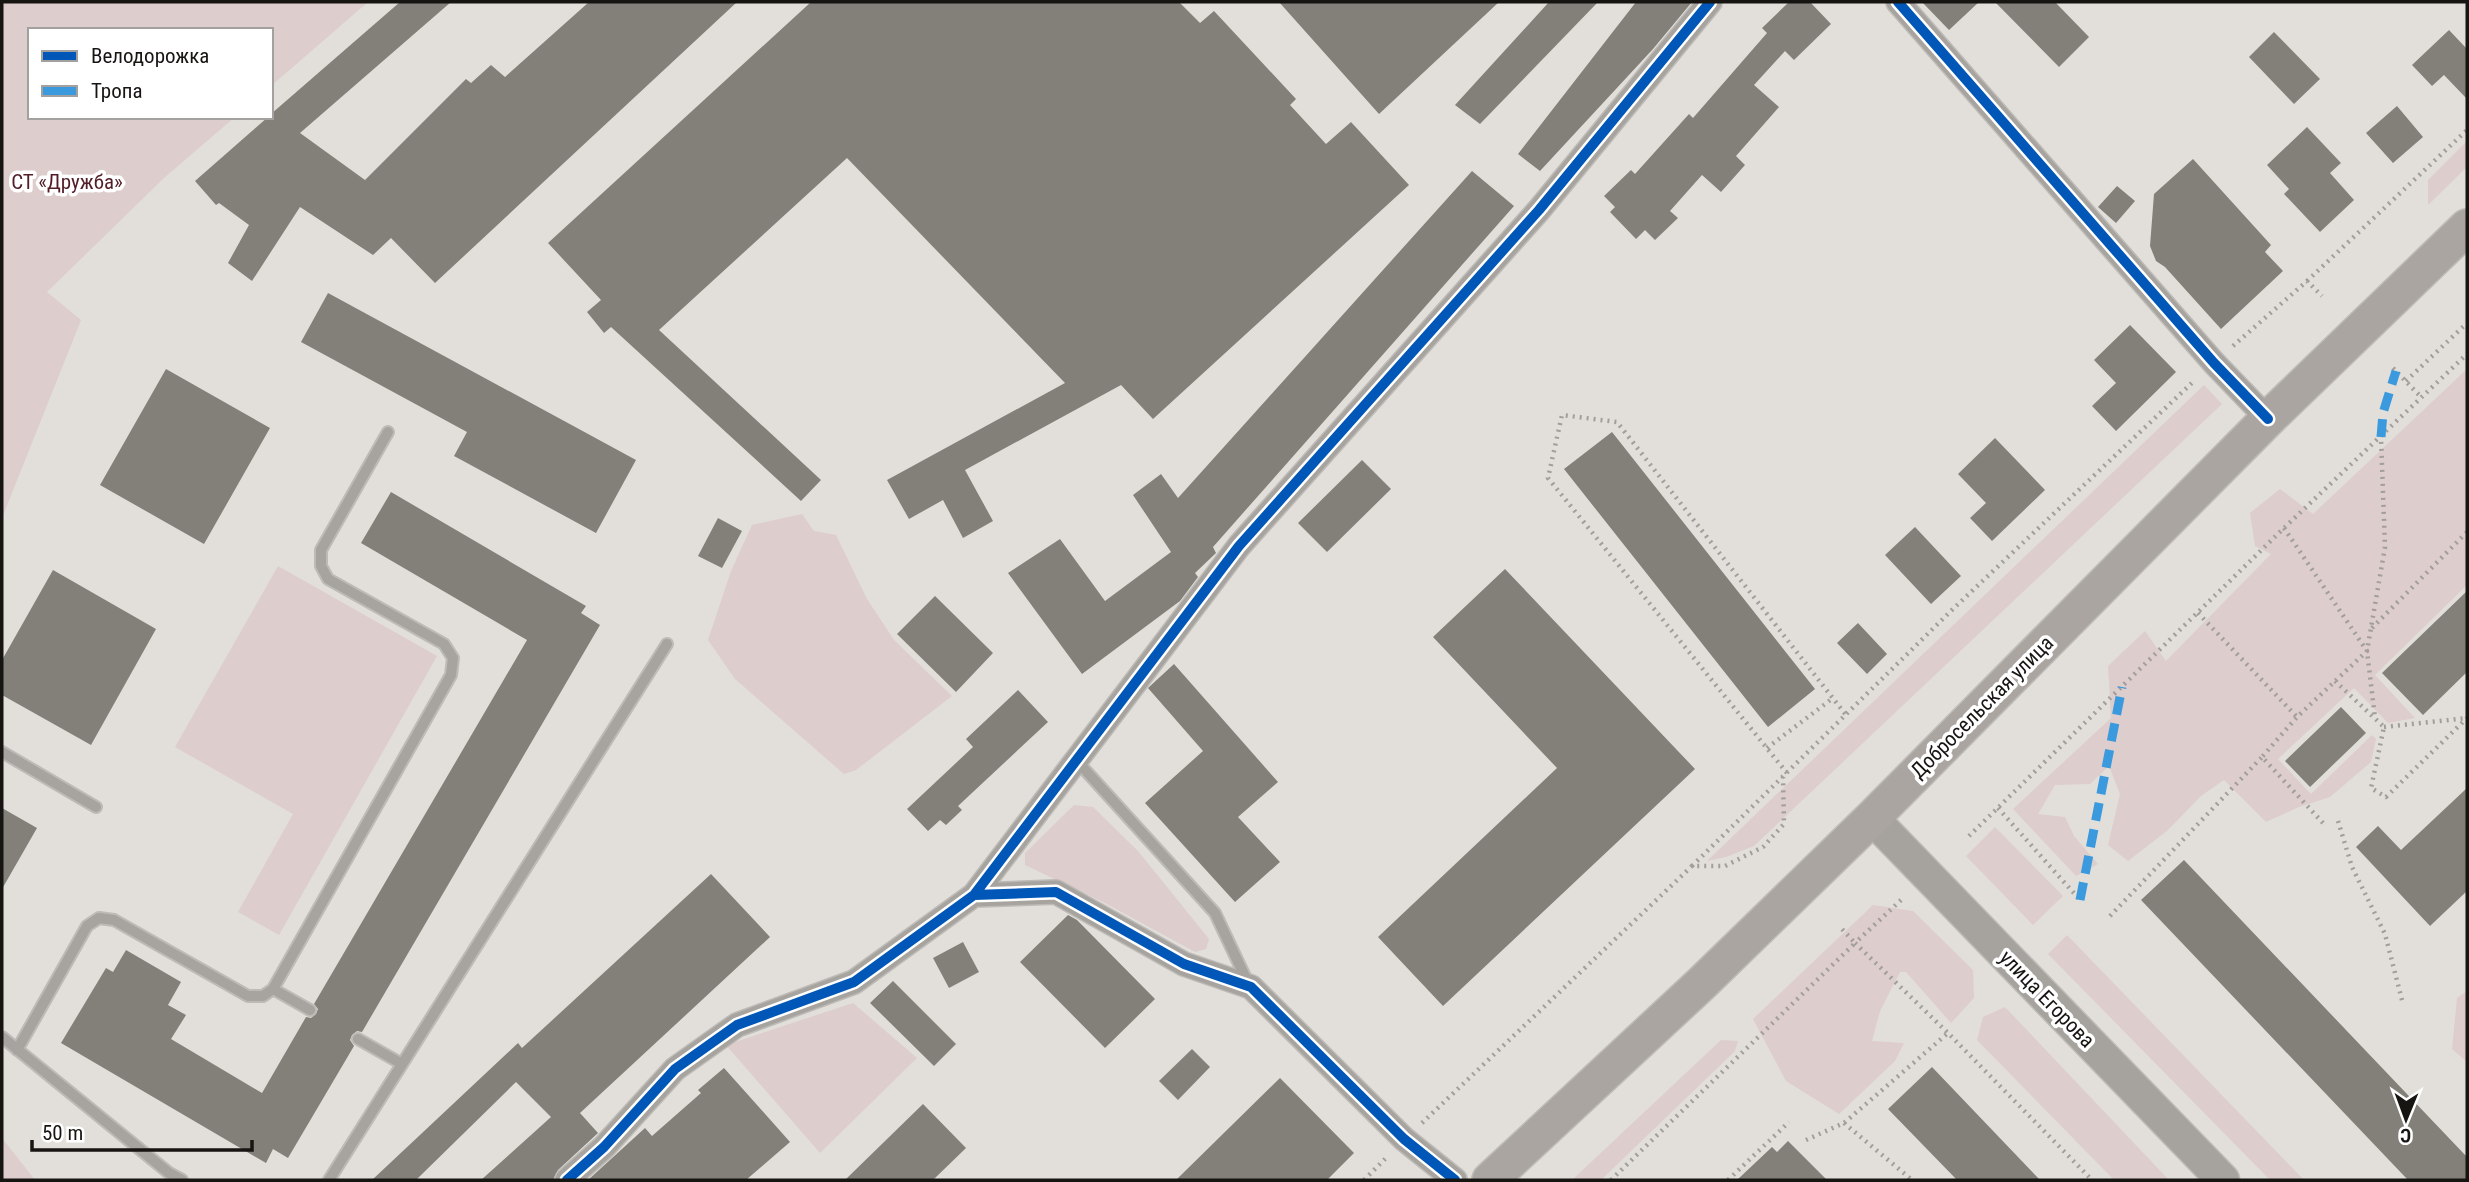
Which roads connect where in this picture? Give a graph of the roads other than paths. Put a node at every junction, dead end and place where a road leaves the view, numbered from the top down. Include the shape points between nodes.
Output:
1 (1710, 2) edge
2 (1898, 2) edge
3 (2467, 227) edge
4 (2268, 418) junction
5 (388, 432) dead end
6 (667, 644) dead end
7 (2, 751) edge
8 (1076, 761) junction
9 (96, 807) dead end
10 (1872, 818) junction
11 (974, 895) junction
12 (1251, 987) junction
13 (273, 989) junction
14 (310, 1010) dead end
15 (2, 1037) edge
16 (358, 1039) dead end
17 (17, 1050) junction
18 (402, 1064) junction
19 (182, 1180) edge
20 (329, 1180) edge
21 (567, 1180) edge
22 (1455, 1180) edge
23 (1490, 1180) edge
24 (2223, 1180) edge

1 - 8 street via 1539,211 1239,546
2 - 4 street via 2214,363
3 - 4 main road, Добросельская улица
4 - 10 main road, Добросельская улица
5 - 13 lane via 321,550 321,566 328,579 444,644 453,657 451,675
6 - 18 lane
7 - 9 lane
8 - 11 street
8 - 12 lane via 1215,913
10 - 23 main road, Добросельская улица
10 - 24 main road, улица Егорова
11 - 12 street via 1056,892 1184,964
11 - 21 street via 854,982 737,1025 675,1069 604,1147
12 - 22 street via 1404,1139
13 - 14 lane
13 - 17 lane via 263,996 248,996 114,920 99,918 88,926
15 - 17 lane
16 - 18 lane
17 - 19 lane
18 - 20 lane

